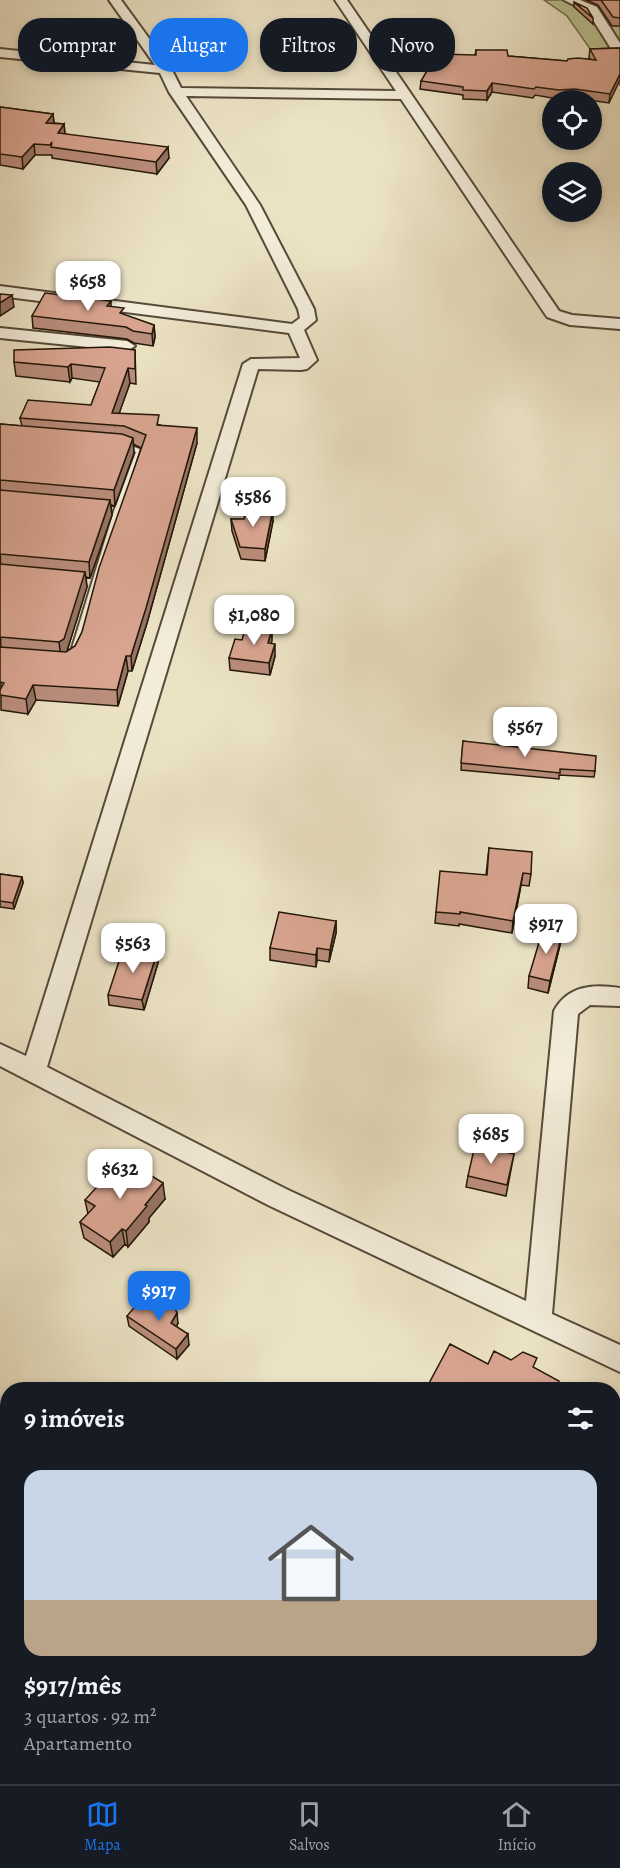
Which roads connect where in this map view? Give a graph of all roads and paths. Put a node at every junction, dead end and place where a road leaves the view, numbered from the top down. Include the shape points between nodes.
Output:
1 (115, 0) edge
2 (341, 0) edge
3 (570, 0) edge
4 (149, 48) edge
5 (620, 52) edge
6 (0, 53) edge
7 (149, 68) edge
8 (166, 72) edge
9 (176, 92) junction
10 (405, 95) junction
11 (0, 291) edge
12 (620, 324) edge
13 (295, 329) junction
14 (0, 333) edge
15 (127, 346) dead end
16 (114, 444) edge
17 (107, 510) edge
18 (118, 511) junction
19 (83, 581) edge
20 (95, 583) junction
21 (72, 658) edge
22 (620, 997) edge
23 (0, 1054) edge
24 (33, 1072) junction
25 (538, 1321) junction
26 (620, 1359) edge

1 - 4 street
2 - 10 street
3 - 5 street via 594,10
6 - 7 street
8 - 9 street
9 - 10 street
9 - 13 street via 252,205 306,309 308,320
10 - 12 street via 553,314 570,320
11 - 13 street
13 - 24 street via 309,360 301,365 251,364
14 - 15 street
16 - 18 lane via 141,451
17 - 18 lane
18 - 20 lane
19 - 20 lane
20 - 21 lane
22 - 25 street via 590,995 575,1000 566,1011
23 - 24 street
24 - 25 street via 277,1197
25 - 26 street

